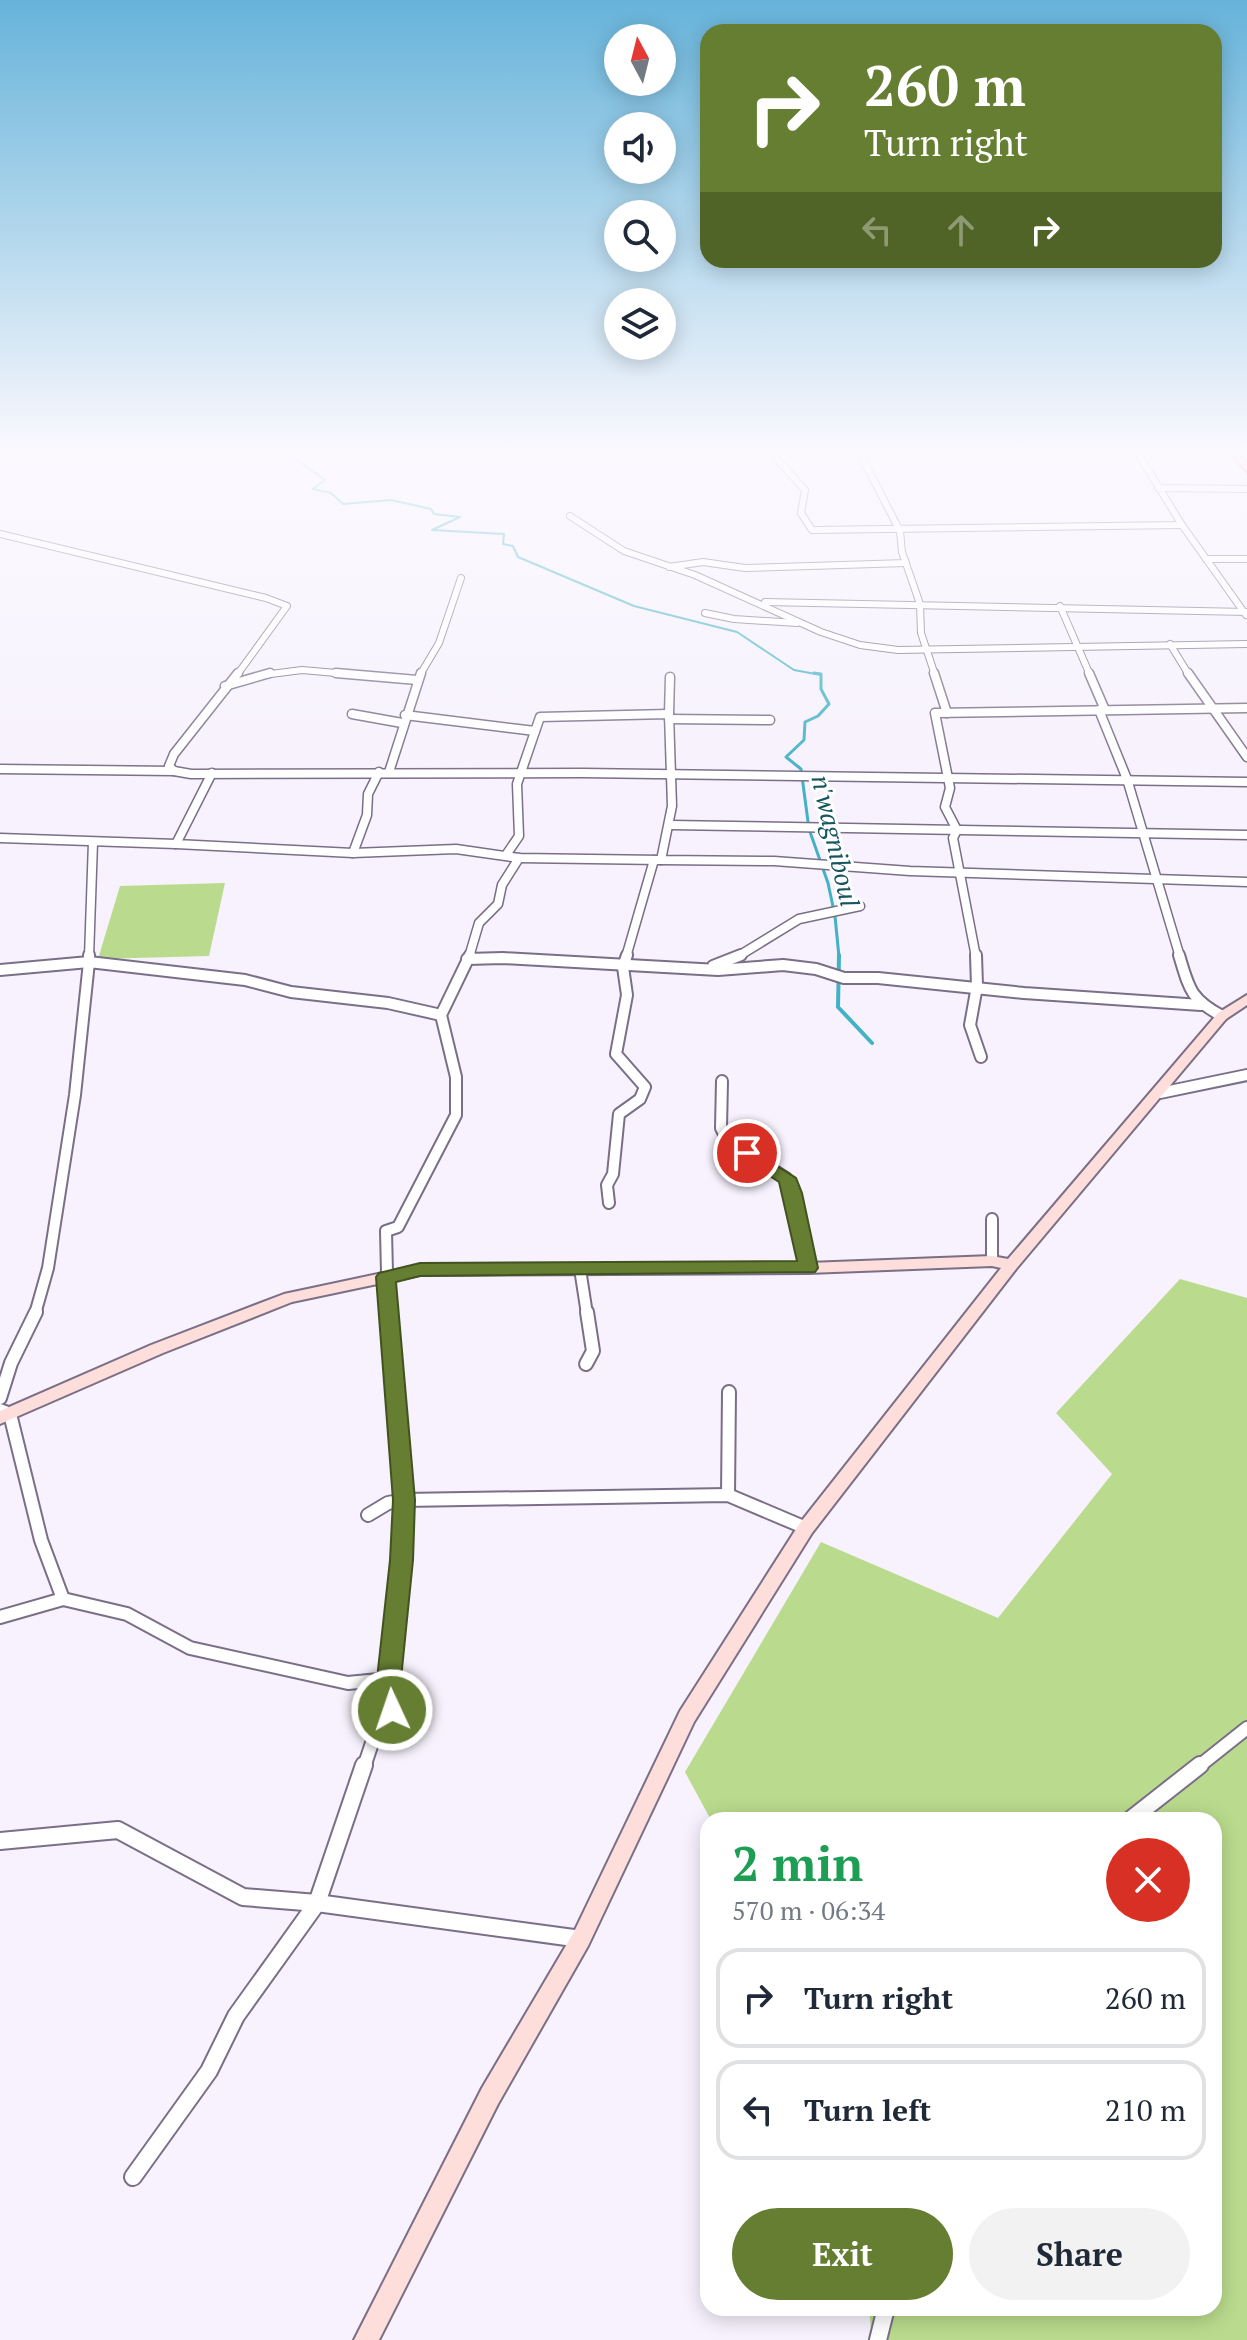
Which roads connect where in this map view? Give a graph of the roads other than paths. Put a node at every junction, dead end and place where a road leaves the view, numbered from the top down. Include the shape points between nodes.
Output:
1 (113, 561) edge
2 (653, 561) edge
3 (1208, 561) edge
4 (906, 563) joint
5 (669, 567) junction
6 (461, 578) dead end
7 (759, 602) junction
8 (920, 604) junction
9 (1060, 606) junction
10 (705, 613) dead end
11 (1246, 613) edge
12 (803, 623) junction
13 (1170, 644) junction
14 (1247, 644) edge
15 (1079, 646) junction
16 (925, 648) junction
17 (670, 677) dead end
18 (417, 680) junction
19 (225, 686) junction
20 (1210, 708) junction
21 (1247, 708) edge
22 (1102, 710) junction
23 (947, 713) junction
24 (352, 714) dead end
25 (669, 716) junction
26 (403, 719) junction
27 (770, 720) dead end
28 (535, 731) junction
29 (1247, 757) edge
30 (0, 769) edge
31 (174, 771) junction
32 (384, 772) junction
33 (212, 773) junction
34 (523, 773) junction
35 (672, 776) junction
36 (1127, 779) junction
37 (949, 780) junction
38 (1247, 782) edge
39 (671, 825) junction
40 (957, 830) junction
41 (1144, 835) junction
42 (1247, 835) edge
43 (0, 838) edge
44 (93, 842) junction
45 (176, 844) junction
46 (353, 853) junction
47 (506, 855) junction
48 (519, 858) junction
49 (657, 860) junction
50 (959, 872) junction
51 (1159, 880) junction
52 (1247, 882) edge
53 (860, 906) dead end
54 (467, 959) junction
55 (89, 962) junction
56 (623, 967) junction
57 (700, 969) junction
58 (0, 970) edge
59 (977, 986) junction
60 (1247, 999) edge
61 (1201, 1005) junction
62 (441, 1015) junction
63 (1222, 1016) junction
64 (981, 1057) dead end
65 (1247, 1075) edge
66 (722, 1081) dead end
67 (1160, 1093) junction
68 (609, 1203) dead end
69 (992, 1219) dead end
70 (1002, 1263) junction
71 (808, 1268) junction
72 (580, 1269) junction
73 (385, 1277) junction
74 (586, 1364) dead end
75 (729, 1392) dead end
76 (0, 1398) edge
77 (3, 1414) edge
78 (728, 1495) junction
79 (404, 1500) junction
80 (368, 1515) dead end
81 (806, 1528) junction
82 (63, 1599) junction
83 (0, 1617) edge
84 (389, 1679) junction
85 (1247, 1728) edge
86 (1140, 1812) edge
87 (0, 1841) edge
88 (317, 1903) junction
89 (581, 1939) junction
90 (133, 2177) dead end
91 (884, 2316) edge
92 (366, 2340) edge
93 (878, 2340) edge

1 - 19 street via 287,606
2 - 5 street
3 - 11 street
4 - 5 street via 745,568 703,562
4 - 8 street
5 - 7 street
6 - 18 street via 439,643
7 - 8 street
7 - 12 street
8 - 9 street
8 - 16 street
9 - 11 street
9 - 15 street
10 - 12 street
12 - 16 street via 860,645
13 - 14 street
13 - 15 street
13 - 20 street
15 - 16 street
15 - 22 street
16 - 23 street
17 - 25 street
18 - 19 street via 302,670 277,671
18 - 26 street
19 - 31 street via 174,754 169,766
20 - 21 street
20 - 22 street
20 - 29 street
22 - 23 street
22 - 36 street
23 - 37 street via 935,713
24 - 26 street
25 - 27 street
25 - 28 street via 540,717
25 - 35 street
26 - 28 street
26 - 32 street
28 - 34 street
30 - 31 street
31 - 33 street
32 - 33 street
32 - 34 street
32 - 46 street via 368,794 367,815
33 - 45 street
34 - 35 street
34 - 47 street via 517,784 519,836
35 - 37 street
35 - 39 street
36 - 37 street
36 - 38 street
36 - 41 street
37 - 40 street via 945,807
39 - 40 street
39 - 49 street
40 - 41 street
40 - 50 street via 953,838
41 - 42 street
41 - 51 street
43 - 44 street
44 - 45 street
44 - 55 street
45 - 46 street
46 - 47 street via 456,849
47 - 48 street
48 - 49 street
48 - 54 street via 502,885 498,904 479,923
49 - 50 street
49 - 56 street
50 - 51 street
50 - 59 street via 975,944
51 - 52 street
51 - 61 street via 1190,991
53 - 57 street via 807,916 746,955
54 - 56 street
54 - 62 street
55 - 58 street
55 - 62 street via 245,980
55 - 76 street via 48,1268 38,1309
56 - 57 street
56 - 68 street via 627,995 616,1054 645,1087 640,1099 619,1114
57 - 59 street via 783,965 844,978
59 - 61 street
59 - 64 street via 970,1025
60 - 63 main road
61 - 63 street
62 - 73 street via 456,1077 456,1115 398,1227 386,1231
63 - 67 main road
65 - 67 street
66 - 71 street via 721,1128 728,1142 786,1178
67 - 70 main road
69 - 70 street
70 - 71 main road
70 - 81 main road
71 - 72 main road
72 - 73 main road via 420,1270
72 - 74 street via 593,1351
73 - 77 main road via 289,1298
73 - 79 street
75 - 78 street
77 - 82 street
78 - 79 street
78 - 81 street
79 - 80 street
79 - 84 street
81 - 89 main road via 687,1717
82 - 83 street
82 - 84 street via 127,1614 190,1648 348,1683
84 - 88 street via 392,1710 375,1734
85 - 86 street
87 - 88 street via 118,1830 243,1897
88 - 89 street
88 - 90 street via 236,2016 209,2071
89 - 92 main road via 490,2096
91 - 93 street

